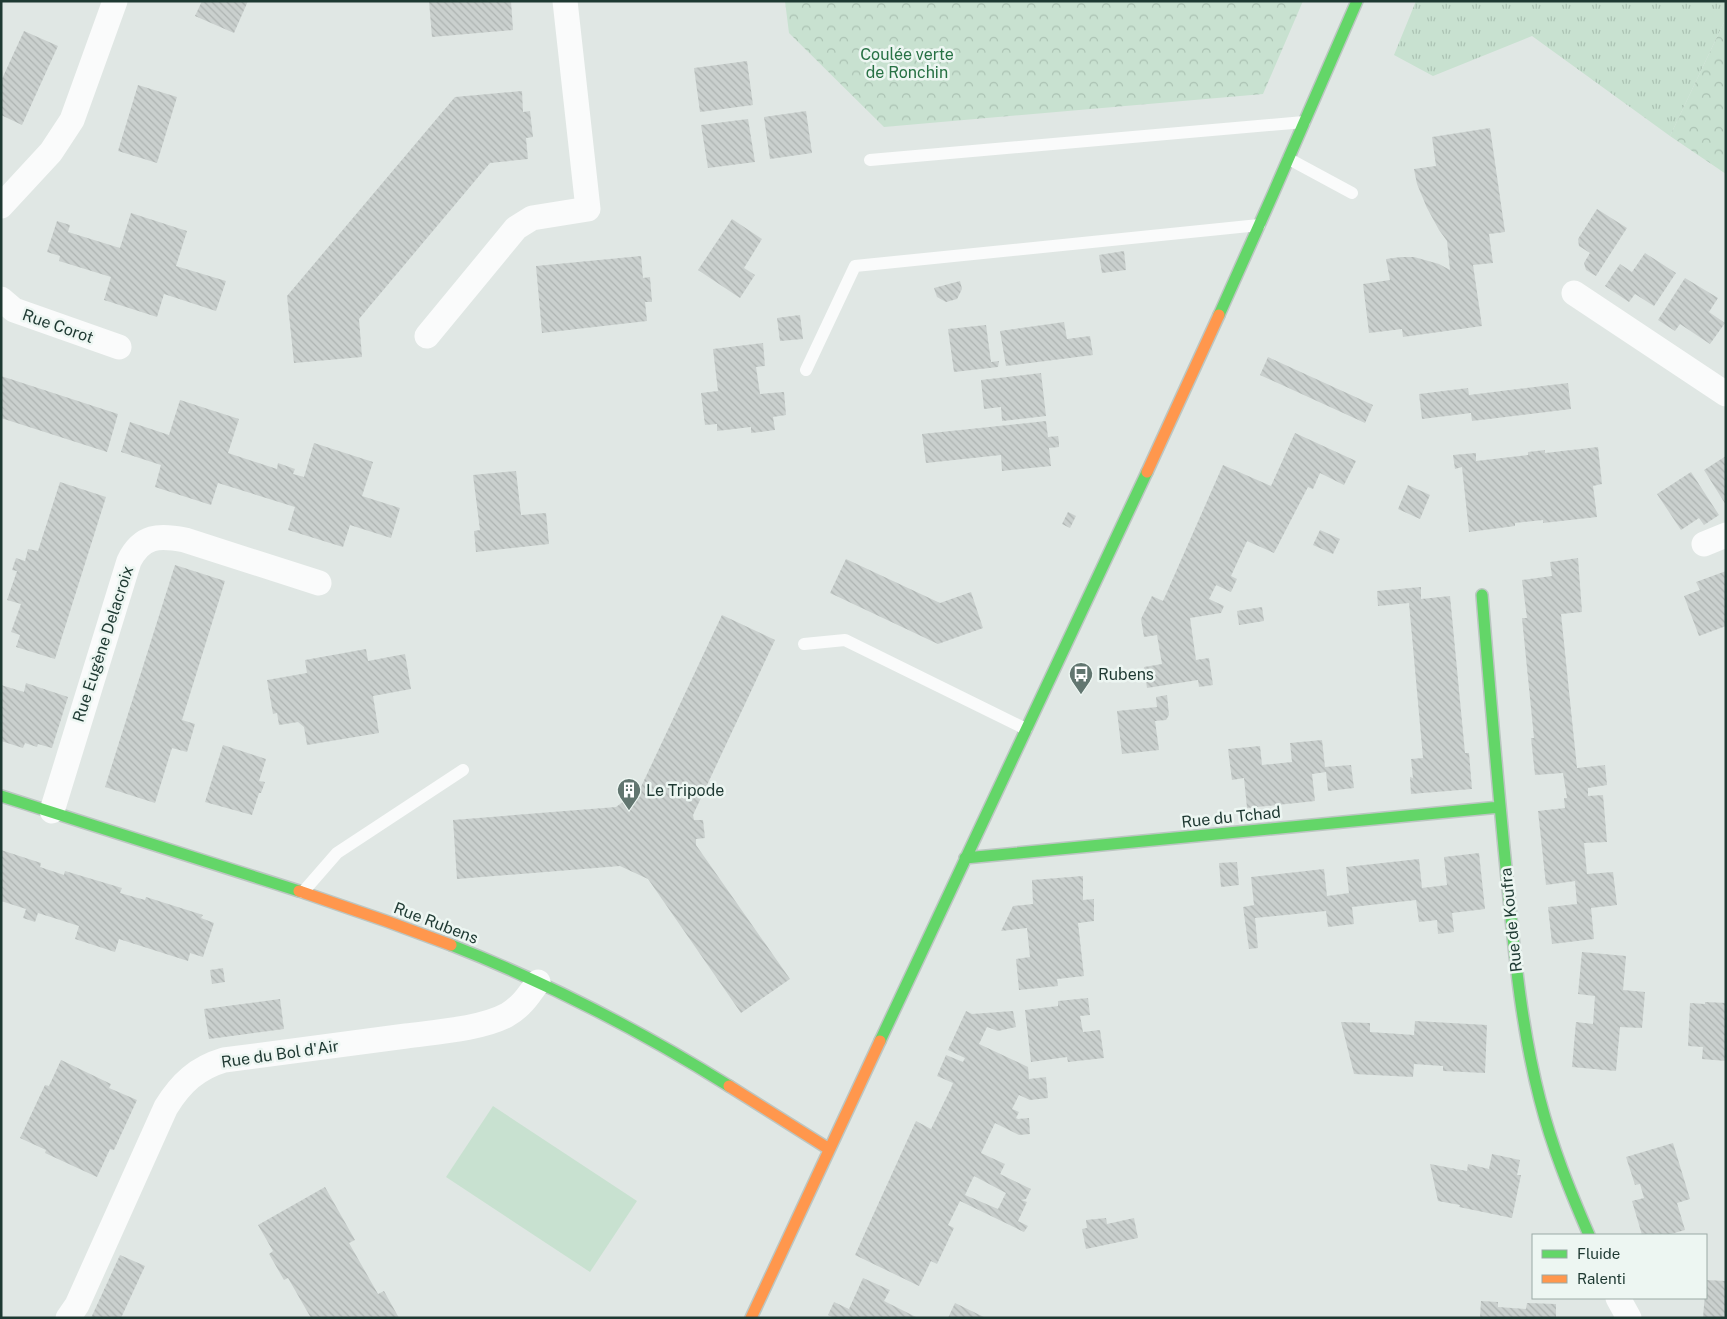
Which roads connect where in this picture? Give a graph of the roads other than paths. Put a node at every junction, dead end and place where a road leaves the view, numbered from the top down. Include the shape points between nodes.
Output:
1 (115, 1) edge
2 (565, 1) edge
3 (1357, 1) edge
4 (1304, 122) junction
5 (1288, 159) junction
6 (870, 160) dead end
7 (1352, 193) dead end
8 (1, 206) edge
9 (1259, 226) junction
10 (1574, 293) dead end
11 (1, 298) edge
12 (426, 336) dead end
13 (119, 347) dead end
14 (806, 370) dead end
15 (1726, 394) edge
16 (319, 584) dead end
17 (1482, 595) dead end
18 (804, 644) dead end
19 (1026, 729) junction
20 (463, 770) dead end
21 (1, 796) edge
22 (1500, 807) junction
23 (52, 811) junction
24 (965, 858) junction
25 (303, 892) junction
26 (538, 982) junction
27 (829, 1149) junction
28 (1589, 1234) edge
29 (1619, 1299) edge
30 (68, 1318) edge
31 (751, 1318) edge
32 (1629, 1318) edge

1 - 8 street via 72,120 52,152
2 - 12 street via 588,209 532,218 516,228
3 - 4 street
4 - 5 street
4 - 6 lane
5 - 7 lane
5 - 9 street
9 - 14 lane via 855,266
9 - 19 street
10 - 15 street
11 - 13 street, Rue Corot via 14,310
16 - 23 street, Rue Eugène Delacroix via 185,540 154,538 141,544 129,561
17 - 22 street, Rue de Koufra
18 - 19 lane via 845,640
19 - 24 street
20 - 25 lane via 337,853
21 - 23 street, Rue Rubens
22 - 24 street, Rue du Tchad
22 - 28 street, Rue de Koufra via 1525,1030 1555,1149
23 - 25 street, Rue Rubens
24 - 27 street
25 - 26 street, Rue Rubens via 440,940
26 - 27 street, Rue Rubens via 691,1062
26 - 30 street, Rue du Bol d'Air via 518,1007 487,1022 443,1031 224,1060 211,1064 184,1082 166,1107 77,1305
27 - 31 street
29 - 32 street

